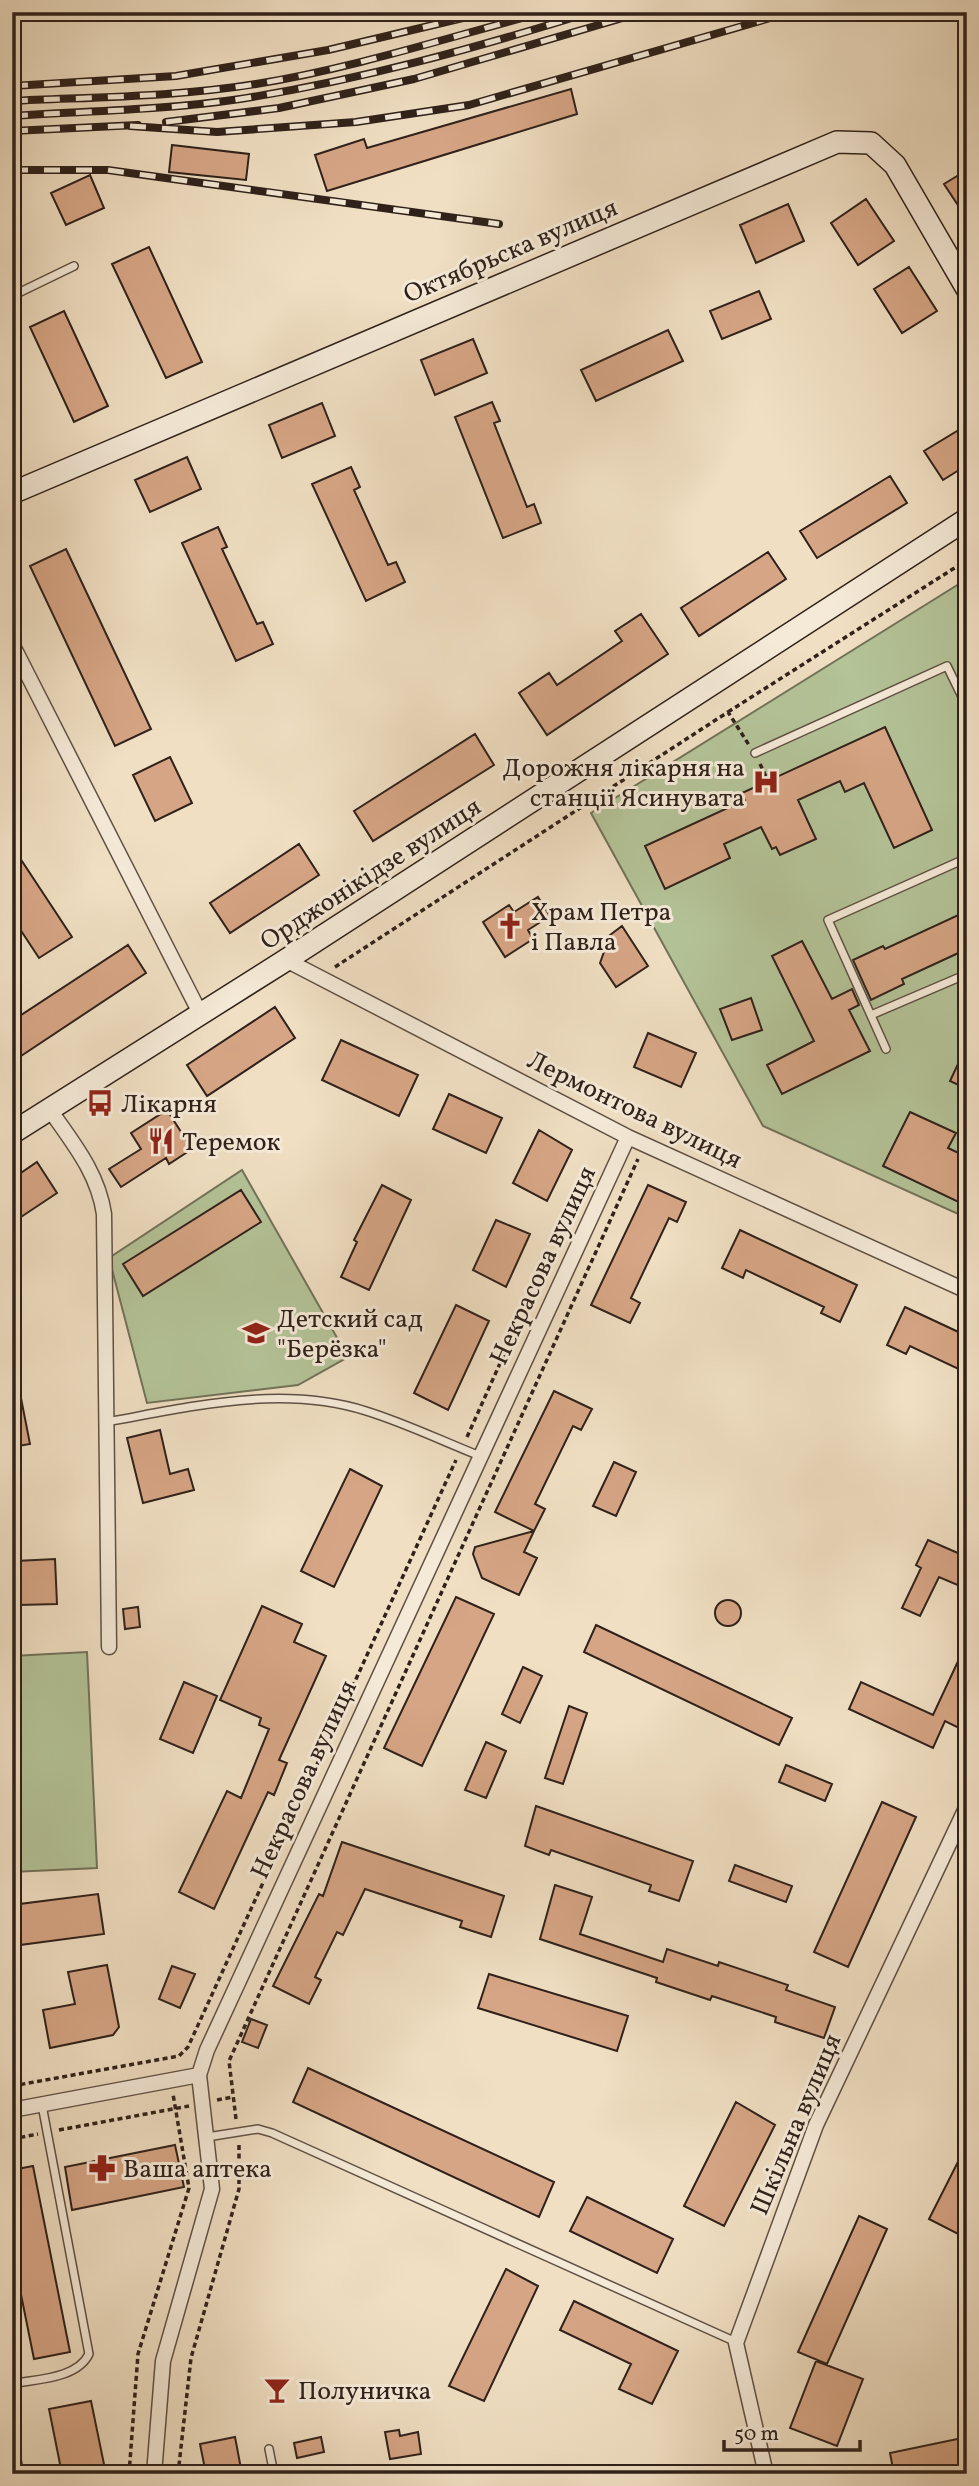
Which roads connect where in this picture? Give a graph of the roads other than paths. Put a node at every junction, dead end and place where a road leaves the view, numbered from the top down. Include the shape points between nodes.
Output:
1 (74, 266) dead end
2 (967, 289) edge
3 (12, 296) edge
4 (12, 492) edge
5 (967, 519) edge
6 (12, 644) edge
7 (967, 707) edge
8 (755, 754) road end
9 (967, 858) edge
10 (286, 960) junction
11 (967, 974) edge
12 (201, 1015) junction
13 (871, 1015) junction
14 (886, 1049) dead end
15 (50, 1110) junction
16 (12, 1133) edge
17 (628, 1137) junction
18 (967, 1291) edge
19 (107, 1422) junction
20 (480, 1456) junction
21 (109, 1647) dead end
22 (967, 1806) edge
23 (199, 2074) junction
24 (42, 2105) junction
25 (12, 2110) edge
26 (207, 2137) junction
27 (736, 2343) junction
28 (12, 2384) edge
29 (12, 2436) edge
30 (269, 2449) dead end
31 (765, 2471) edge
32 (20, 2474) edge
33 (154, 2474) edge
34 (274, 2474) edge
35 (739, 2474) edge

1 - 3 lane
2 - 4 main road, Октябрьска вулиця via 895,165 871,143 837,142
5 - 10 main road, Орджонікідзе вулиця
6 - 12 street
7 - 8 lane via 947,666
9 - 13 lane via 828,920
10 - 12 main road, Орджонікідзе вулиця
10 - 17 street, Лермонтова вулиця
11 - 13 lane
12 - 15 main road, Орджонікідзе вулиця
13 - 14 lane
15 - 16 main road, Орджонікідзе вулиця
15 - 19 street via 90,1168 100,1191
17 - 18 street, Лермонтова вулиця
17 - 20 street, Некрасова вулиця
19 - 20 lane via 207,1404 292,1398 364,1410
19 - 21 street
20 - 23 street, Некрасова вулиця via 229,1997
22 - 27 street, Шкільна вулиця via 816,2124
23 - 24 street
23 - 26 street, Некрасова вулиця
24 - 25 street
24 - 28 lane via 89,2354 67,2373
26 - 27 lane via 258,2129 272,2133
26 - 33 street, Некрасова вулиця via 212,2189 163,2361
27 - 31 street
29 - 32 lane
30 - 34 lane
31 - 35 lane

